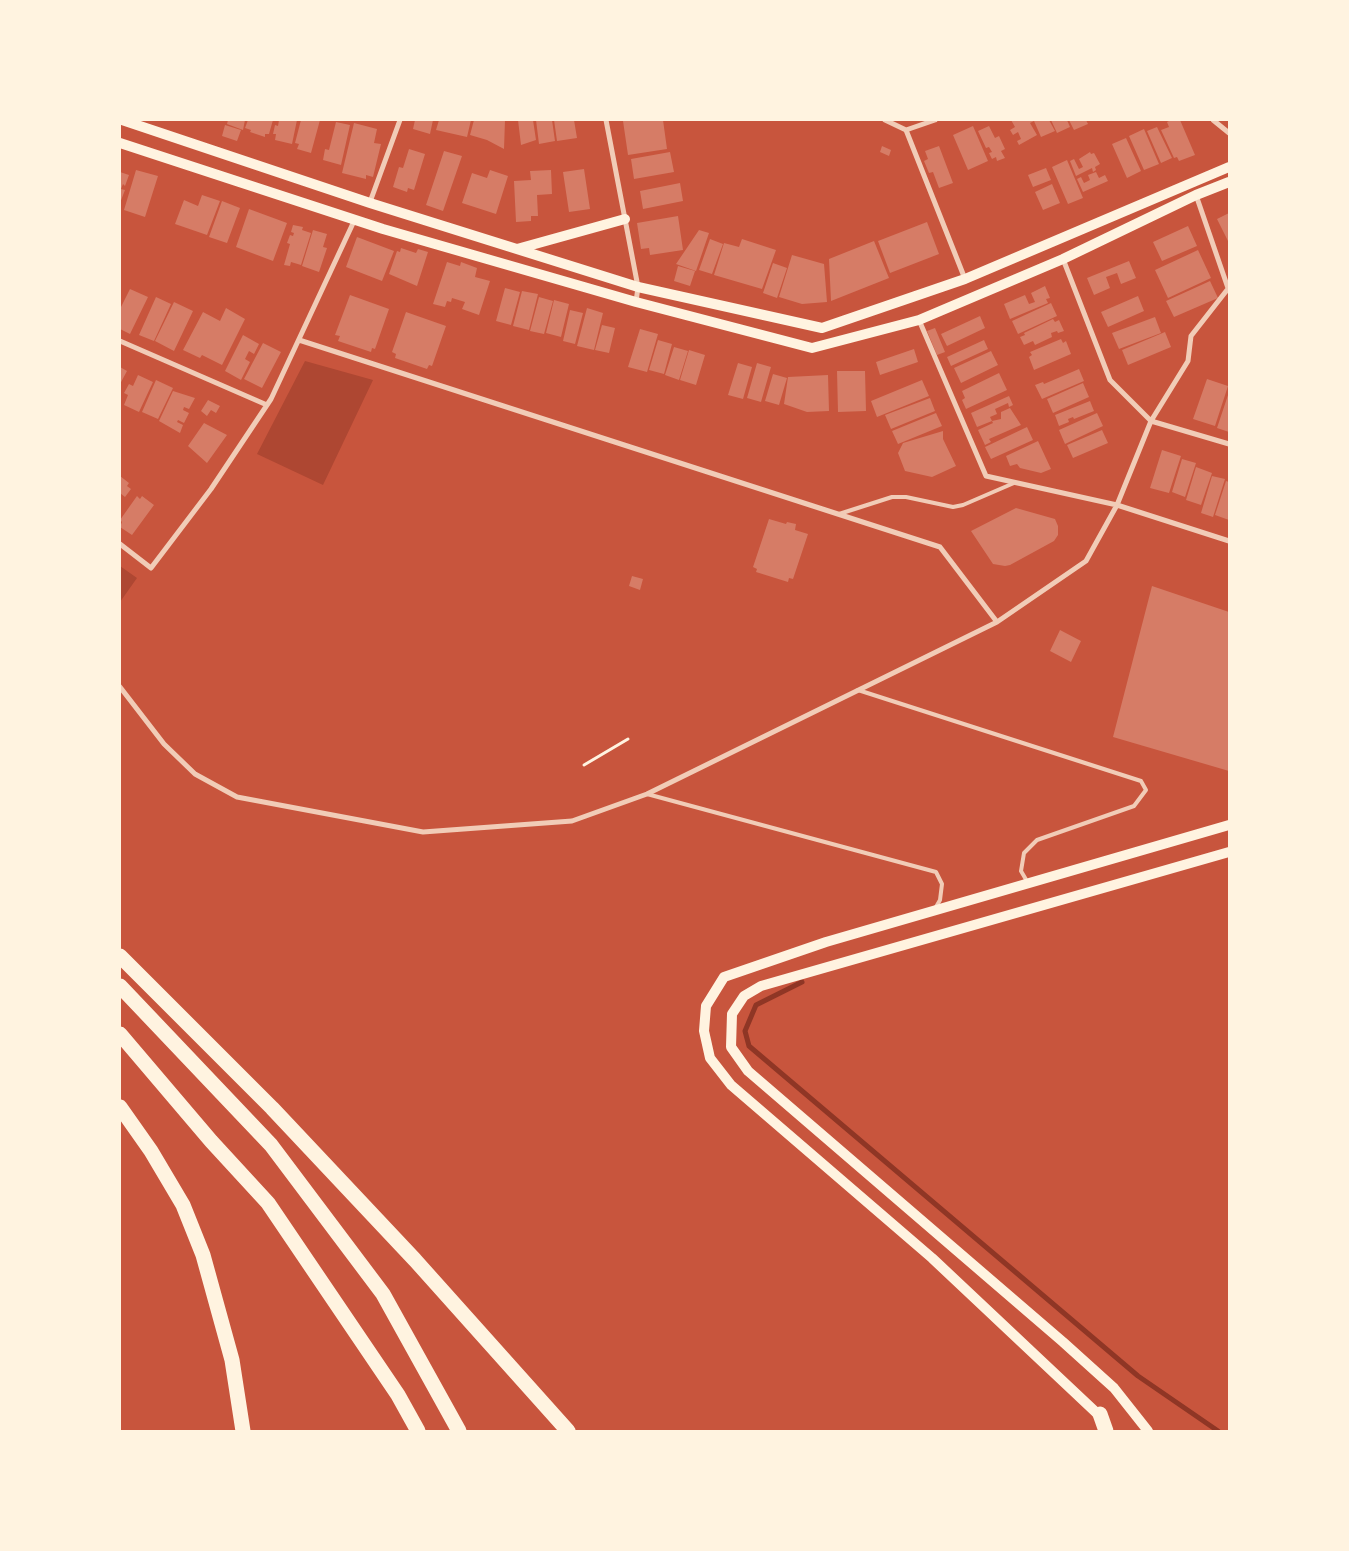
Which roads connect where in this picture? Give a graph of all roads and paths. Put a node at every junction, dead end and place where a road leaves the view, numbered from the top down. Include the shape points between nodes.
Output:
1 (122, 120) edge
2 (400, 120) edge
3 (606, 120) edge
4 (885, 120) edge
5 (935, 120) edge
6 (1213, 120) edge
7 (906, 130) junction
8 (1229, 133) edge
9 (120, 143) edge
10 (1229, 167) edge
11 (1229, 182) edge
12 (1196, 195) junction
13 (370, 203) junction
14 (356, 219) junction
15 (625, 219) junction
16 (516, 249) junction
17 (1063, 260) junction
18 (965, 279) junction
19 (638, 287) junction
20 (1228, 290) edge
21 (636, 302) junction
22 (919, 320) junction
23 (299, 340) junction
24 (120, 341) edge
25 (267, 405) junction
26 (1151, 420) junction
27 (1229, 444) edge
28 (1015, 482) junction
29 (1117, 506) junction
30 (837, 514) junction
31 (1229, 541) edge
32 (120, 544) edge
33 (997, 622) junction
34 (120, 687) edge
35 (858, 690) junction
36 (628, 740) dead end
37 (584, 765) dead end
38 (647, 794) junction
39 (1229, 825) edge
40 (1229, 852) edge
41 (1028, 883) junction
42 (934, 910) junction
43 (120, 956) edge
44 (120, 986) edge
45 (120, 1034) edge
46 (120, 1107) edge
47 (1100, 1414) junction
48 (243, 1431) edge
49 (418, 1431) edge
50 (459, 1431) edge
51 (568, 1431) edge
52 (1106, 1431) edge
53 (1112, 1431) edge
54 (1148, 1431) edge

1 - 13 main road
2 - 13 street
3 - 15 street
4 - 7 street
5 - 7 street
6 - 8 street
7 - 18 street
9 - 14 main road
10 - 18 main road
11 - 12 main road
12 - 17 main road
12 - 20 street
13 - 16 main road
14 - 21 main road
14 - 23 street
15 - 16 main road
15 - 19 street
16 - 19 main road
17 - 22 main road
17 - 26 street via 1110,380
18 - 19 main road via 822,328
19 - 21 street
20 - 26 street via 1191,336 1188,361
21 - 22 main road via 812,348
22 - 28 street via 986,476
23 - 25 street
23 - 30 street
24 - 25 street
25 - 32 street via 211,489 150,568
26 - 27 street
26 - 29 street
28 - 29 street
28 - 30 lane via 953,507 892,497
29 - 31 street
29 - 33 street via 1086,561
30 - 33 street via 940,547
33 - 35 street
34 - 38 street via 164,744 195,774 237,797 423,832 572,822
35 - 38 street
35 - 41 lane via 1141,781 1146,790 1134,806 1037,840 1024,853 1021,871
36 - 37 path
38 - 42 lane via 936,872 942,884 940,900
39 - 41 main road
40 - 54 main road via 761,986 744,996 732,1014 731,1047 748,1072 1063,1342 1114,1388
41 - 42 main road
42 - 47 main road via 724,977 706,1006 704,1031 710,1058 731,1085 932,1258
43 - 51 highway via 415,1260
44 - 50 highway via 271,1145 383,1294
45 - 49 highway via 211,1142 268,1203 398,1395
46 - 48 highway via 183,1205 203,1255 232,1360
47 - 52 highway
47 - 53 main road

